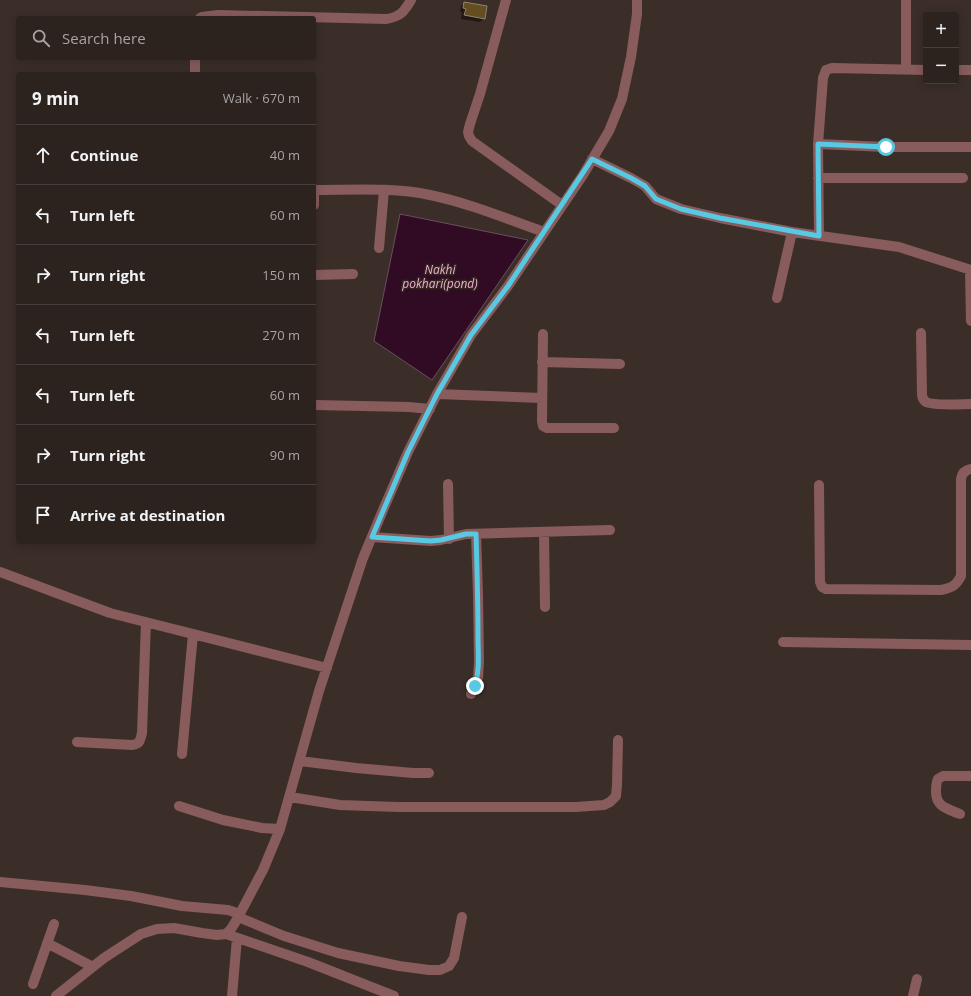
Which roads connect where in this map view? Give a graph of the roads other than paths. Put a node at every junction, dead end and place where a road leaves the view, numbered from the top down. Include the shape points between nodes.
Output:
1 (412, 0) edge
2 (506, 0) edge
3 (637, 0) edge
4 (906, 0) edge
5 (210, 16) edge
6 (260, 16) edge
7 (316, 17) edge
8 (195, 60) edge
9 (906, 69) junction
10 (923, 70) edge
11 (959, 70) edge
12 (971, 70) edge
13 (195, 72) edge
14 (818, 144) junction
15 (971, 147) edge
16 (592, 159) junction
17 (818, 178) junction
18 (963, 178) dead end
19 (316, 190) edge
20 (384, 190) junction
21 (562, 205) junction
22 (544, 232) junction
23 (792, 232) junction
24 (819, 236) junction
25 (379, 248) dead end
26 (970, 270) edge
27 (353, 274) dead end
28 (316, 275) edge
29 (777, 298) dead end
30 (971, 321) edge
31 (920, 333) dead end
32 (543, 334) dead end
33 (542, 362) junction
34 (620, 364) dead end
35 (437, 394) junction
36 (542, 398) junction
37 (971, 404) edge
38 (316, 405) edge
39 (430, 409) junction
40 (614, 428) dead end
41 (971, 469) edge
42 (448, 484) dead end
43 (819, 485) dead end
44 (610, 530) dead end
45 (544, 532) junction
46 (476, 534) junction
47 (372, 537) junction
48 (449, 539) junction
49 (0, 572) edge
50 (545, 607) dead end
51 (146, 622) junction
52 (193, 634) junction
53 (783, 642) dead end
54 (971, 645) edge
55 (327, 668) junction
56 (471, 694) dead end
57 (618, 740) dead end
58 (77, 742) dead end
59 (182, 754) dead end
60 (300, 761) junction
61 (429, 773) dead end
62 (971, 776) edge
63 (290, 797) junction
64 (179, 806) dead end
65 (960, 814) dead end
66 (280, 829) junction
67 (0, 882) edge
68 (462, 917) dead end
69 (234, 923) junction
70 (54, 924) dead end
71 (237, 938) junction
72 (47, 943) junction
73 (93, 967) junction
74 (917, 979) dead end
75 (33, 984) dead end
76 (56, 996) edge
77 (232, 996) edge
78 (394, 996) edge
79 (914, 996) edge

1 - 7 street via 395,18
2 - 21 street via 470,124 469,136 472,141
3 - 16 street via 631,57 622,99 609,132
4 - 9 street
5 - 6 street
8 - 13 street
9 - 10 street
9 - 14 street via 826,70 823,78
11 - 12 street
14 - 15 street
14 - 17 street
16 - 21 street
16 - 23 street via 645,186 656,199 681,209
17 - 18 street
17 - 24 street
19 - 20 street
20 - 22 street via 430,195
20 - 25 street
21 - 22 street
22 - 35 street via 471,335
23 - 24 street
23 - 29 street
24 - 26 street via 899,247
26 - 30 street
27 - 28 street
31 - 37 street via 922,398 925,402 933,404
32 - 33 street
33 - 34 street
33 - 36 street
35 - 36 street
35 - 39 street
36 - 40 street via 542,421 543,426 547,428
38 - 39 street
39 - 47 street via 408,452
41 - 43 street via 964,471 961,479 961,576 954,586 941,590 822,587
42 - 48 street
44 - 45 street
45 - 46 street
45 - 50 street
46 - 48 street
46 - 56 street via 479,662 478,677
47 - 48 street via 431,541
47 - 55 street
49 - 51 street via 110,613
51 - 52 street
51 - 58 street via 140,741 137,745
52 - 55 street
52 - 59 street
53 - 54 street
55 - 60 street
57 - 63 street via 616,796 604,805 398,807 340,805
60 - 61 street via 406,773
60 - 63 street
62 - 65 street via 943,776 936,784 938,802
63 - 66 street
64 - 66 street via 223,820
66 - 69 street
67 - 69 street via 85,890 182,906 228,910
68 - 69 street via 454,958 448,966 440,970 399,966
69 - 71 street
69 - 73 street via 217,935 174,928 157,929 141,934
70 - 72 street
71 - 77 street
71 - 78 street via 308,962
72 - 73 street
72 - 75 street
73 - 76 street
74 - 79 street

